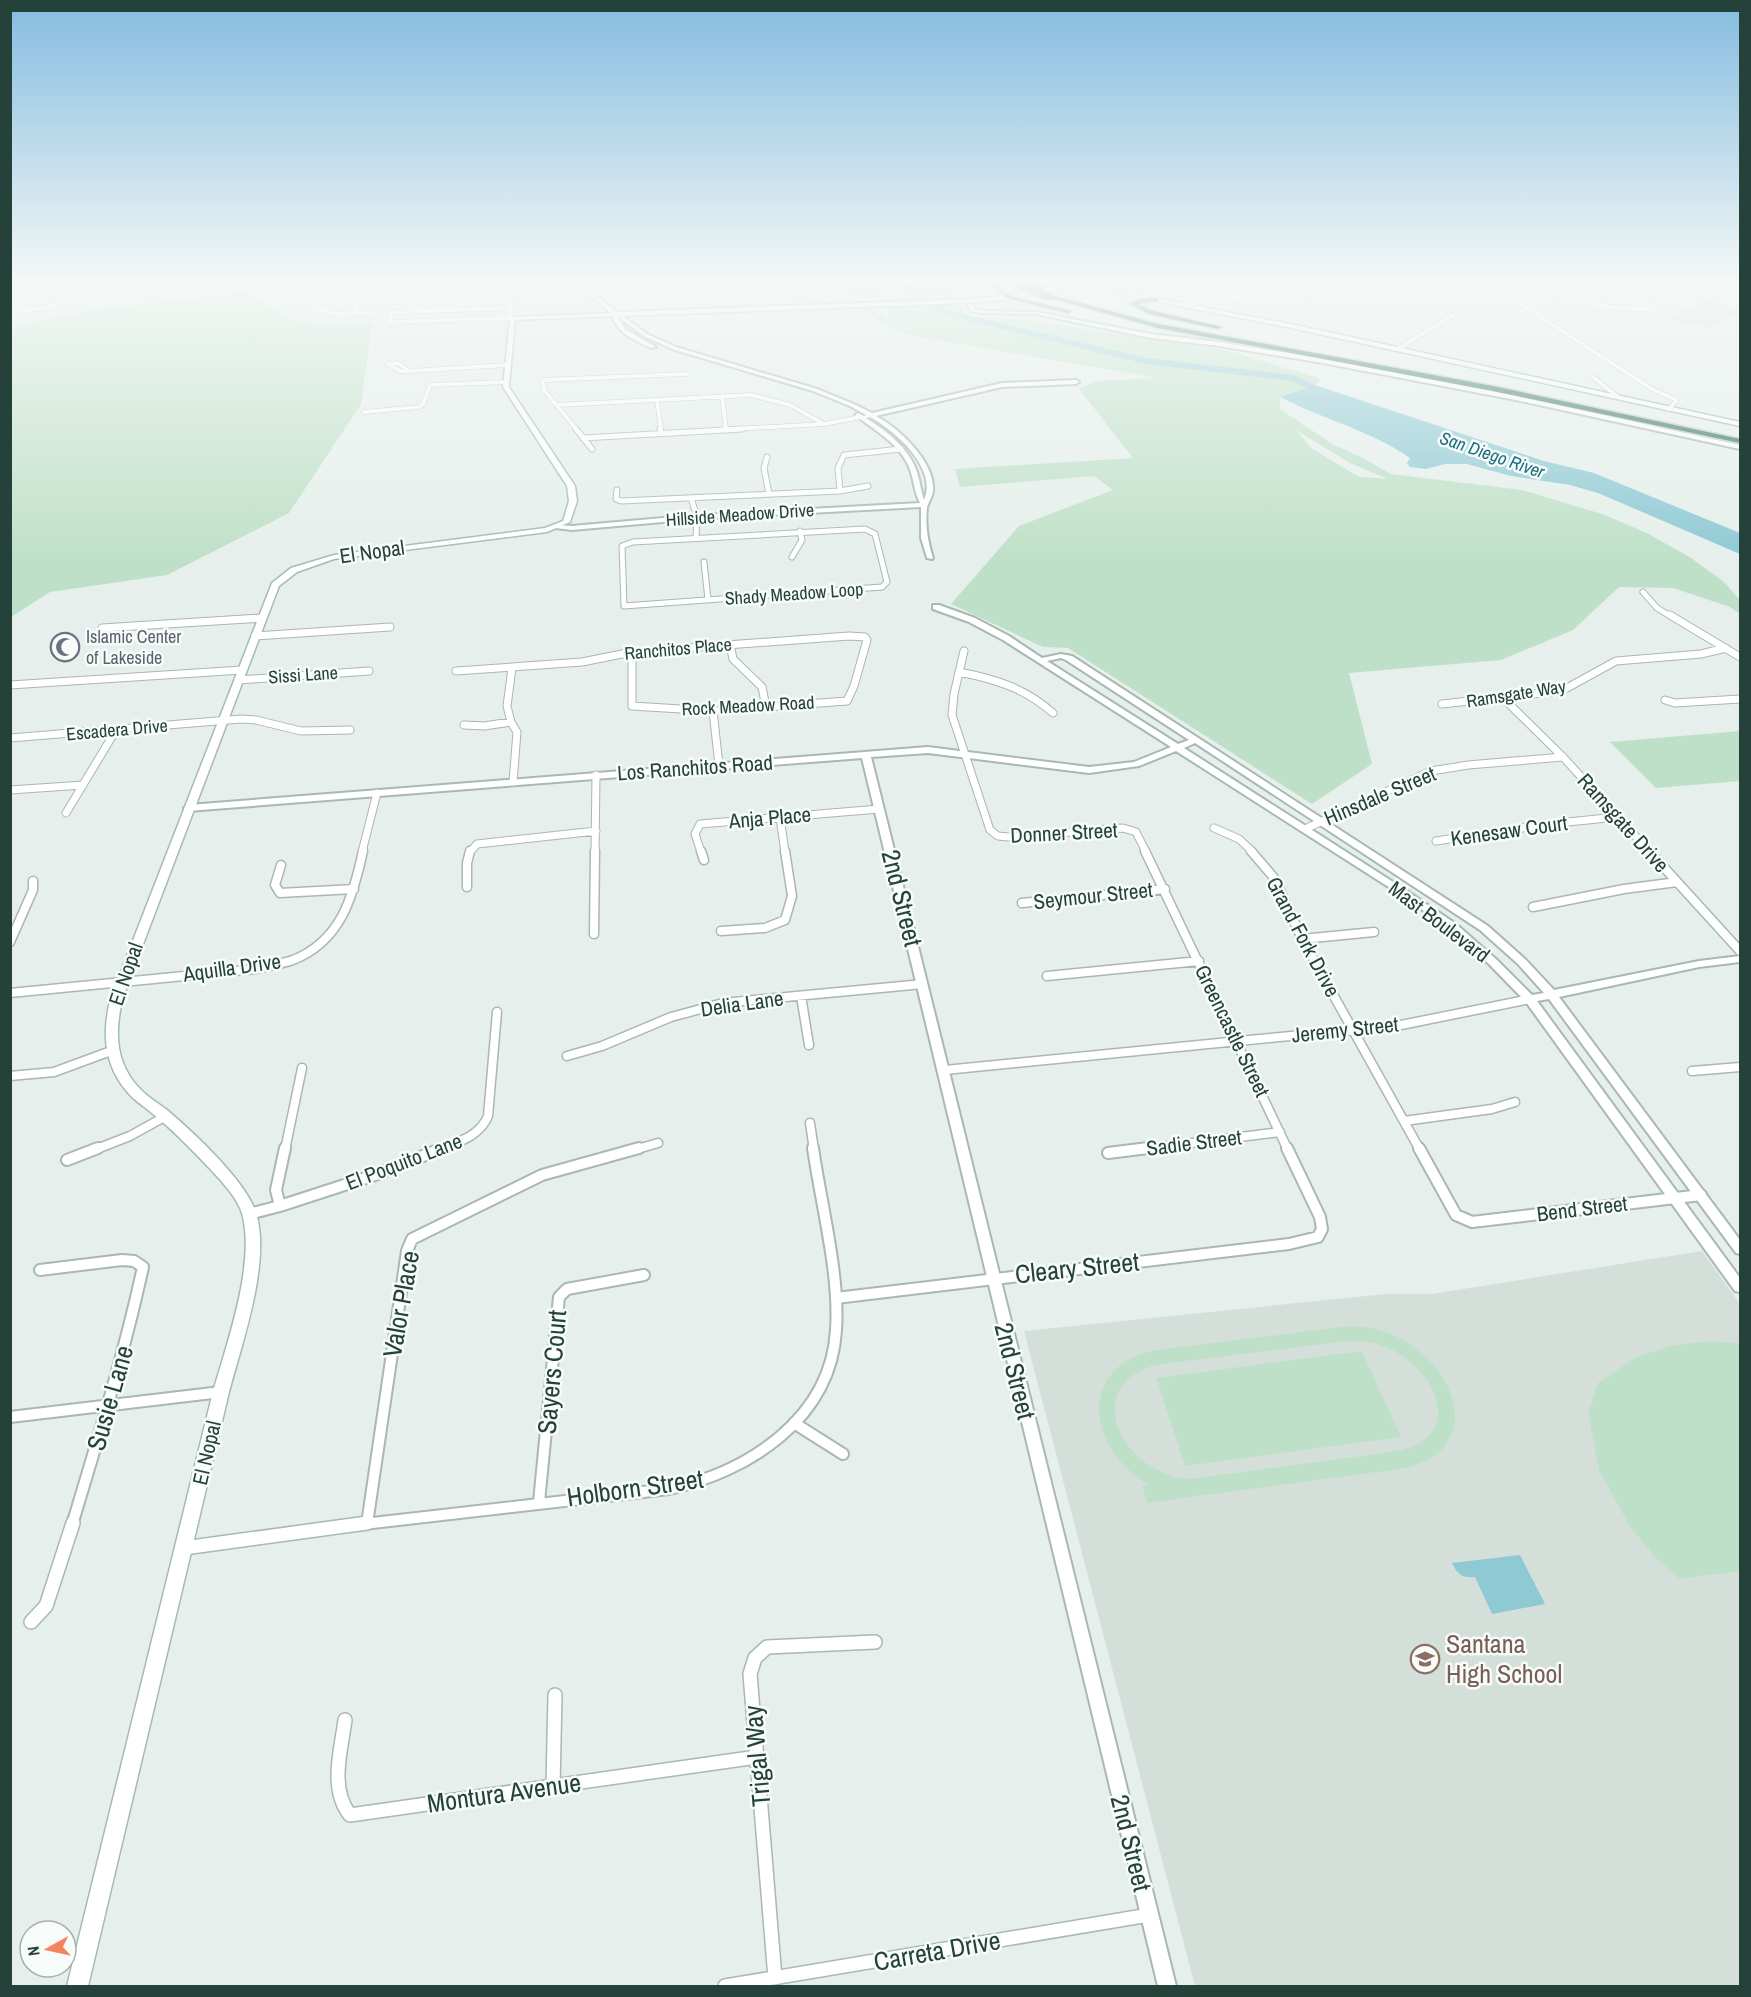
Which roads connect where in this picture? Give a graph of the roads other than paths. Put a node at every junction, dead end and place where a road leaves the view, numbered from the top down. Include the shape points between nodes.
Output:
1 (506, 375) edge
2 (658, 375) edge
3 (747, 375) edge
4 (766, 375) edge
5 (1397, 375) edge
6 (1423, 375) edge
7 (1464, 375) edge
8 (1516, 375) edge
9 (1631, 375) edge
10 (1593, 377) dead end
11 (506, 382) junction
12 (1076, 382) dead end
13 (722, 396) junction
14 (1618, 398) junction
15 (657, 400) junction
16 (557, 405) junction
17 (1670, 408) junction
18 (364, 412) dead end
19 (870, 415) junction
20 (861, 417) junction
21 (824, 424) junction
22 (1740, 424) edge
23 (726, 430) junction
24 (1740, 432) edge
25 (661, 433) junction
26 (583, 438) junction
27 (1740, 441) edge
28 (1740, 447) edge
29 (592, 449) dead end
30 (901, 449) junction
31 (767, 457) dead end
32 (867, 486) dead end
33 (617, 490) dead end
34 (840, 491) junction
35 (768, 494) junction
36 (691, 498) junction
37 (924, 505) junction
38 (697, 517) junction
39 (557, 527) junction
40 (800, 531) junction
41 (696, 537) junction
42 (792, 556) dead end
43 (930, 558) dead end
44 (704, 562) dead end
45 (1643, 592) dead end
46 (708, 600) junction
47 (936, 607) dead end
48 (261, 618) junction
49 (390, 627) dead end
50 (102, 628) dead end
51 (255, 636) junction
52 (730, 644) junction
53 (1726, 648) junction
54 (632, 651) junction
55 (964, 651) dead end
56 (1740, 657) edge
57 (1041, 660) junction
58 (512, 668) junction
59 (242, 669) junction
60 (369, 671) dead end
61 (456, 671) dead end
62 (960, 672) junction
63 (238, 680) junction
64 (10, 685) edge
65 (1503, 698) junction
66 (1740, 699) edge
67 (1665, 700) dead end
68 (847, 701) joint
69 (1442, 704) dead end
70 (766, 707) junction
71 (712, 711) junction
72 (1053, 713) dead end
73 (223, 720) junction
74 (511, 722) junction
75 (464, 725) dead end
76 (116, 730) junction
77 (350, 730) dead end
78 (10, 738) edge
79 (1196, 740) junction
80 (1178, 747) junction
81 (965, 753) junction
82 (866, 755) junction
83 (1563, 757) junction
84 (719, 765) junction
85 (596, 775) junction
86 (513, 782) junction
87 (83, 785) junction
88 (10, 790) edge
89 (377, 793) junction
90 (188, 808) junction
91 (879, 808) junction
92 (66, 813) dead end
93 (1617, 817) junction
94 (780, 818) junction
95 (1321, 822) junction
96 (1214, 828) dead end
97 (1130, 829) joint
98 (1305, 829) junction
99 (596, 831) junction
100 (1437, 842) dead end
101 (704, 860) dead end
102 (281, 865) dead end
103 (33, 881) dead end
104 (1677, 882) junction
105 (467, 887) dead end
106 (354, 889) junction
107 (1165, 889) junction
108 (1022, 903) dead end
109 (1533, 907) dead end
110 (20, 919) junction
111 (10, 920) edge
112 (721, 931) dead end
113 (1374, 932) dead end
114 (594, 934) dead end
115 (1302, 939) junction
116 (10, 942) edge
117 (1740, 951) edge
118 (1740, 959) edge
119 (1198, 961) junction
120 (1047, 976) dead end
121 (122, 982) junction
122 (923, 984) junction
123 (10, 993) edge
124 (1552, 995) junction
125 (801, 996) junction
126 (1530, 999) junction
127 (497, 1012) dead end
128 (1353, 1030) junction
129 (1238, 1042) junction
130 (809, 1045) dead end
131 (111, 1050) junction
132 (567, 1056) dead end
133 (1740, 1067) edge
134 (302, 1068) dead end
135 (945, 1070) junction
136 (1692, 1071) dead end
137 (10, 1076) edge
138 (1515, 1102) dead end
139 (166, 1116) junction
140 (1404, 1121) junction
141 (810, 1124) dead end
142 (1280, 1132) junction
143 (658, 1143) dead end
144 (1108, 1153) dead end
145 (67, 1160) dead end
146 (1701, 1195) junction
147 (1678, 1198) junction
148 (280, 1206) junction
149 (249, 1214) junction
150 (1464, 1219) joint
151 (1318, 1237) joint
152 (1740, 1249) edge
153 (40, 1270) dead end
154 (644, 1275) dead end
155 (992, 1278) junction
156 (1740, 1287) edge
157 (836, 1298) junction
158 (221, 1392) junction
159 (108, 1407) junction
160 (10, 1417) edge
161 (794, 1423) junction
162 (843, 1454) dead end
163 (539, 1502) junction
164 (367, 1524) junction
165 (184, 1548) junction
166 (31, 1622) dead end
167 (875, 1642) dead end
168 (555, 1695) dead end
169 (345, 1720) dead end
170 (757, 1757) junction
171 (553, 1786) junction
172 (1149, 1915) junction
173 (775, 1978) junction
174 (77, 1986) edge
175 (725, 1986) edge
176 (1167, 1986) edge

1 - 11 main road
2 - 16 street via 543,380 544,390
3 - 20 street via 804,392
4 - 19 street via 811,388
5 - 28 street
6 - 27 highway
7 - 24 highway
8 - 14 main road
9 - 17 street via 1674,399
10 - 14 street
11 - 18 street via 430,385 419,407
11 - 39 main road via 509,396 571,486 569,519
12 - 19 street via 991,386
13 - 15 street
13 - 21 street via 767,398
13 - 23 street
14 - 17 main road
15 - 16 street
15 - 25 street
16 - 26 street
17 - 22 main road
19 - 20 street
19 - 37 street via 915,450 930,485 931,496
20 - 21 street
20 - 30 street
21 - 23 street
23 - 25 street
25 - 26 street
26 - 29 street
30 - 34 street via 844,455 837,476
30 - 37 street via 912,467 918,496
31 - 35 street via 764,468
32 - 34 street
33 - 36 street via 616,499 621,501
34 - 35 street
35 - 36 street
36 - 38 street
37 - 38 street, Hillside Meadow Drive
37 - 43 street via 924,538
38 - 39 street, Hillside Meadow Drive
38 - 41 street
39 - 48 main road, El Nopal via 320,560 280,579
40 - 41 street, Shady Meadow Loop
40 - 42 street via 802,540
40 - 46 street, Shady Meadow Loop via 865,529 875,534 887,582 872,589
41 - 46 street, Shady Meadow Loop via 622,546 624,606
44 - 46 street
45 - 53 street via 1657,608
47 - 57 street, Mast Boulevard via 972,620
48 - 50 street
48 - 51 main road, El Nopal
49 - 51 street
51 - 59 main road, El Nopal
52 - 54 street, Ranchitos Place
52 - 68 street, Ranchitos Place via 865,637
52 - 70 street via 733,659 762,687
53 - 56 street
53 - 65 street, Ramsgate Way via 1701,654 1616,661 1567,688
54 - 58 street, Ranchitos Place via 587,661
54 - 71 street, Rock Meadow Road via 632,706
55 - 62 street
57 - 79 street, Mast Boulevard via 1069,658
57 - 80 street, Mast Boulevard
58 - 61 street, Ranchitos Place
58 - 74 street via 507,706
59 - 63 main road, El Nopal
59 - 64 street
60 - 63 street, Sissi Lane
62 - 72 street via 1016,686
62 - 81 street via 952,715
63 - 73 main road, El Nopal
65 - 69 street, Ramsgate Way
65 - 83 street, Ramsgate Drive
66 - 67 street via 1675,703
68 - 70 street, Rock Meadow Road
70 - 71 street, Rock Meadow Road
71 - 84 street
73 - 76 street, Escadera Drive
73 - 77 street via 256,720 301,731
73 - 90 main road, El Nopal
74 - 75 street
74 - 86 street via 517,732
76 - 78 street, Escadera Drive
76 - 87 street
79 - 80 street, Los Ranchitos Road
79 - 95 street, Mast Boulevard
80 - 81 street, Los Ranchitos Road via 1136,764 1089,770
80 - 98 street, Mast Boulevard
81 - 82 street, Los Ranchitos Road via 928,750
81 - 97 street, Donner Street via 990,830 998,836
82 - 84 street, Los Ranchitos Road
82 - 91 street, 2nd Street
83 - 93 street, Ramsgate Drive
83 - 95 street, Hinsdale Street via 1431,771
84 - 85 street, Los Ranchitos Road
85 - 86 street, Los Ranchitos Road
85 - 99 street
86 - 89 street, Los Ranchitos Road
87 - 88 street
87 - 92 street
89 - 90 street, Los Ranchitos Road
89 - 106 street, Aquilla Drive
90 - 121 main road, El Nopal
91 - 94 street, Anja Place
91 - 122 street, 2nd Street
93 - 100 street, Kenesaw Court
93 - 104 street, Ramsgate Drive
94 - 101 street, Anja Place via 700,824 695,834
94 - 112 street via 792,897 785,920 765,928
95 - 98 street, Hinsdale Street
95 - 124 street, Mast Boulevard via 1484,928
96 - 115 street, Grand Fork Drive via 1239,839 1275,879
97 - 107 street, Greencastle Street via 1140,837
98 - 126 street, Mast Boulevard via 1452,926
99 - 105 street via 477,844 468,853
99 - 114 street
102 - 106 street via 275,885 280,893
103 - 110 street
104 - 109 street
104 - 117 street, Ramsgate Drive
106 - 121 street, Aquilla Drive via 337,929 299,957 256,969
107 - 108 street, Seymour Street
107 - 119 street, Greencastle Street
110 - 111 street
110 - 116 street
113 - 115 street
115 - 128 street, Grand Fork Drive
118 - 124 street, Jeremy Street
119 - 120 street
119 - 129 street, Greencastle Street
121 - 123 street, Aquilla Drive
121 - 131 main road, El Nopal via 110,1023
122 - 125 street, Delia Lane
122 - 135 street, 2nd Street
124 - 126 street, Jeremy Street
124 - 146 street, Mast Boulevard
125 - 130 street
125 - 132 street, Delia Lane via 704,1008
126 - 128 street, Jeremy Street via 1401,1025
126 - 147 street, Mast Boulevard via 1627,1135
127 - 148 street, El Poquito Lane via 485,1124 469,1138 427,1155
128 - 129 street, Jeremy Street
128 - 140 street, Grand Fork Drive
129 - 135 street, Jeremy Street
129 - 142 street, Greencastle Street
131 - 137 street via 54,1072
131 - 139 main road, El Nopal via 127,1083
133 - 136 street
134 - 148 street via 276,1190
135 - 155 street, 2nd Street
138 - 140 street via 1492,1109
139 - 145 street via 130,1136
139 - 149 main road, El Nopal via 234,1185
140 - 150 street, Grand Fork Drive via 1449,1205
141 - 157 street, Holborn Street
142 - 144 street, Sadie Street
142 - 151 street, Greencastle Street via 1320,1217 1322,1229
143 - 164 street, Valor Place via 542,1176 412,1239 407,1251
146 - 147 street, Bend Street
146 - 152 street, Mast Boulevard
147 - 150 street, Bend Street via 1472,1222
147 - 156 street, Mast Boulevard
148 - 149 street, El Poquito Lane
149 - 158 main road, El Nopal via 252,1251 247,1294
151 - 155 street, Cleary Street via 1289,1244
153 - 159 street, Susie Lane via 122,1260 134,1261 142,1267
154 - 163 street, Sayers Court via 567,1288 559,1297
155 - 157 street, Cleary Street
155 - 172 street, 2nd Street
157 - 161 street, Holborn Street via 837,1331 830,1363 816,1394
158 - 159 street
158 - 165 main road, El Nopal
159 - 160 street
159 - 166 street, Susie Lane via 46,1605
161 - 162 street
161 - 163 street, Holborn Street via 749,1460 693,1484
163 - 164 street, Holborn Street
164 - 165 street, Holborn Street
165 - 174 main road, El Nopal
167 - 170 street, Trigal Way via 768,1647 756,1658 750,1674
168 - 171 street
169 - 171 street, Montura Avenue via 337,1790 342,1808 350,1815
170 - 171 street, Montura Avenue
170 - 173 street, Trigal Way
172 - 173 street, Carreta Drive
172 - 176 street, 2nd Street
173 - 175 street, Carreta Drive

